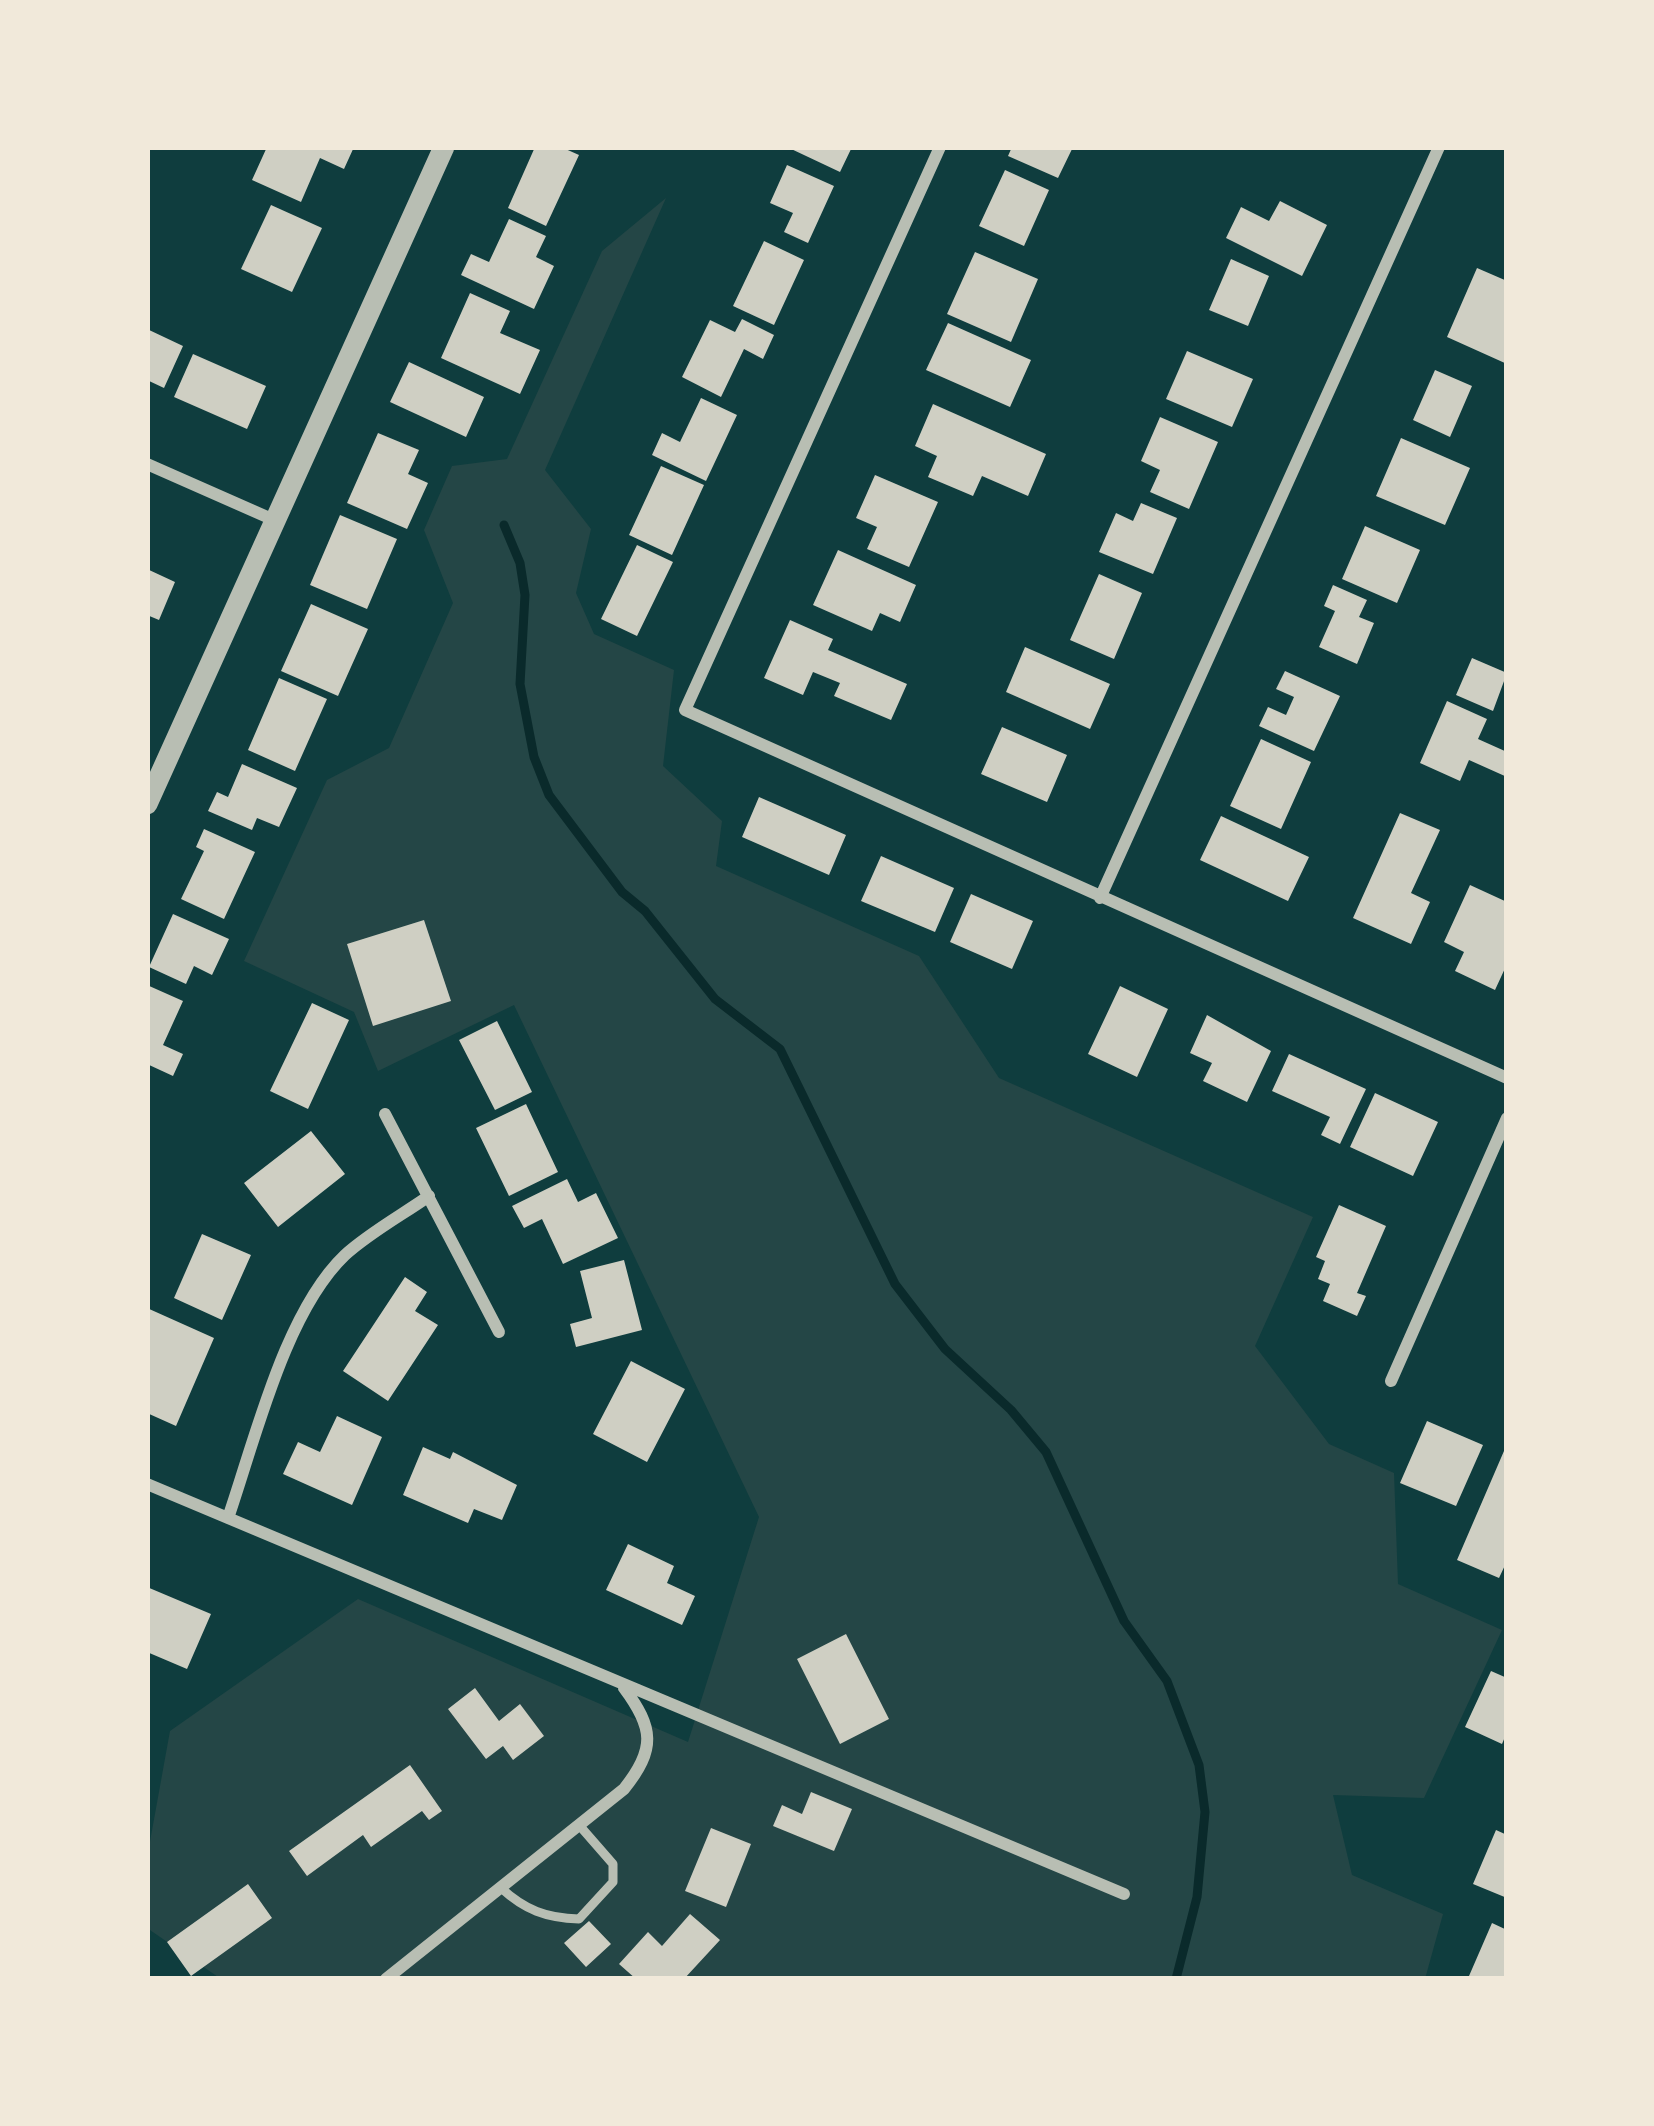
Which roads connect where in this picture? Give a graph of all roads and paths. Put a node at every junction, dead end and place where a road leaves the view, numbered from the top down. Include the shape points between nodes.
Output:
1 (444, 147) edge
2 (940, 147) edge
3 (1438, 147) edge
4 (147, 464) edge
5 (274, 520) junction
6 (147, 804) edge
7 (1100, 898) junction
8 (1507, 1078) edge
9 (385, 1114) dead end
10 (1507, 1118) edge
11 (429, 1196) junction
12 (499, 1332) dead end
13 (1391, 1381) dead end
14 (147, 1484) edge
15 (228, 1518) junction
16 (623, 1687) junction
17 (579, 1825) junction
18 (500, 1888) junction
19 (1124, 1894) dead end
20 (386, 1979) edge

1 - 5 street
2 - 7 street via 685,710
3 - 7 street
4 - 5 street
5 - 6 street
7 - 8 street
9 - 11 street
10 - 13 street
11 - 12 street
11 - 15 street via 344,1256 315,1298 287,1350
14 - 15 street
15 - 16 street
16 - 17 street via 645,1716 648,1754 624,1789
16 - 19 street
17 - 18 street
17 - 18 lane via 613,1864 613,1882 579,1919 549,1918
18 - 20 street

